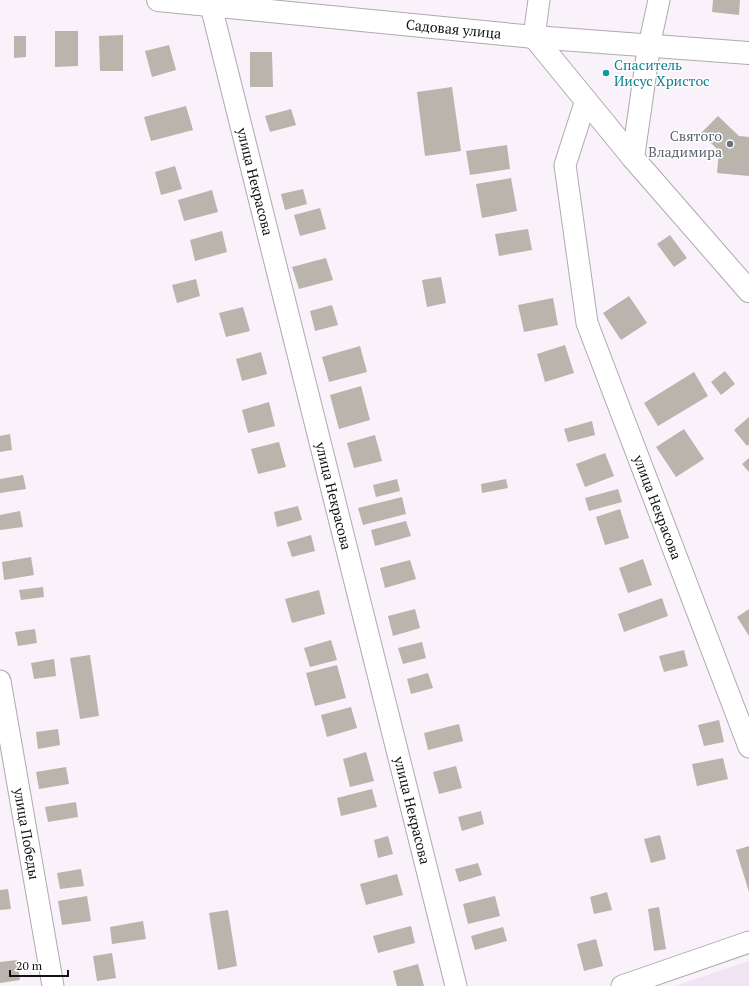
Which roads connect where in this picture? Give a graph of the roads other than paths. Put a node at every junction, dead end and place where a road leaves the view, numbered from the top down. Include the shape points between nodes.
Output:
1 (158, 0) edge
2 (539, 0) edge
3 (659, 0) edge
4 (211, 6) junction
5 (534, 38) junction
6 (650, 46) junction
7 (749, 53) edge
8 (586, 100) junction
9 (633, 158) junction
10 (749, 291) edge
11 (0, 681) edge
12 (749, 747) edge
13 (749, 942) edge
14 (53, 986) edge
15 (456, 986) edge
16 (622, 986) edge

1 - 4 street, Садовая улица
2 - 5 street
3 - 6 street
4 - 5 street, Садовая улица
4 - 15 street, улица Некрасова
5 - 6 street, Садовая улица
5 - 8 street
6 - 7 street, Садовая улица
6 - 9 street
8 - 9 street
8 - 12 street, улица Некрасова via 565,165 587,323
9 - 10 street
11 - 14 street, улица Победы
13 - 16 street

